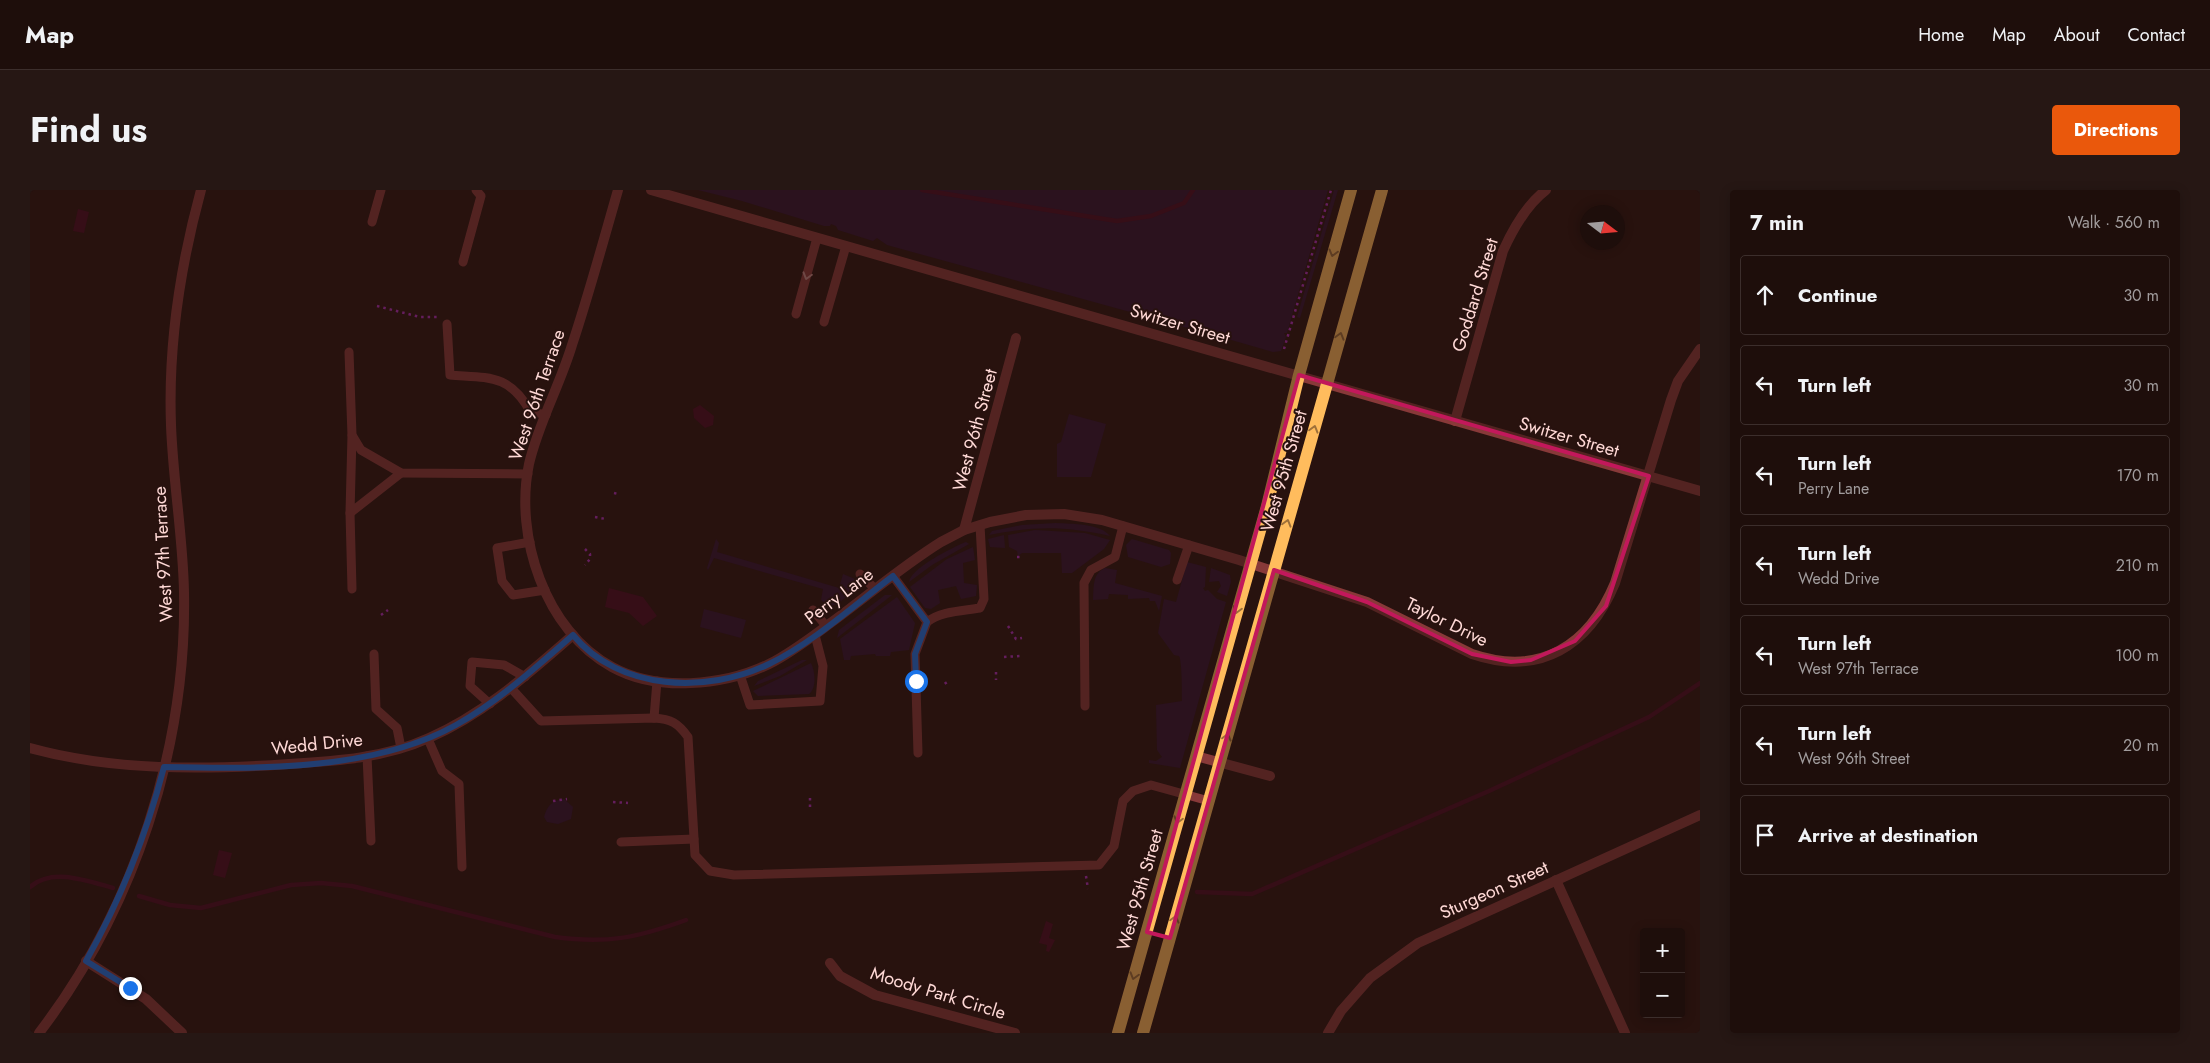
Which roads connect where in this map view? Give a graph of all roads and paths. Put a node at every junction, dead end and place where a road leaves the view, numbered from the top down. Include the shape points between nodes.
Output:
1 (201, 190) edge
2 (381, 190) edge
3 (476, 190) edge
4 (618, 190) edge
5 (651, 190) edge
6 (1331, 190) edge
7 (1351, 190) edge
8 (1382, 190) edge
9 (1546, 190) edge
10 (372, 222) dead end
11 (817, 238) junction
12 (846, 246) junction
13 (463, 262) dead end
14 (377, 306) dead end
15 (796, 314) dead end
16 (446, 321) joint
17 (824, 322) dead end
18 (1016, 338) dead end
19 (1284, 349) dead end
20 (1700, 349) edge
21 (349, 352) dead end
22 (1299, 375) junction
23 (1327, 383) junction
24 (546, 415) junction
25 (1455, 421) junction
26 (352, 435) junction
27 (401, 473) junction
28 (528, 474) junction
29 (1649, 476) junction
30 (1700, 491) edge
31 (614, 493) dead end
32 (618, 494) dead end
33 (350, 514) junction
34 (595, 516) dead end
35 (606, 520) dead end
36 (980, 525) junction
37 (1123, 526) junction
38 (964, 530) junction
39 (530, 542) junction
40 (1188, 545) junction
41 (585, 548) dead end
42 (1017, 557) dead end
43 (1021, 558) dead end
44 (1250, 563) junction
45 (585, 565) dead end
46 (1274, 570) junction
47 (860, 574) dead end
48 (893, 576) junction
49 (1177, 580) dead end
50 (352, 589) dead end
51 (875, 589) junction
52 (545, 590) junction
53 (388, 610) dead end
54 (814, 610) dead end
55 (381, 615) dead end
56 (927, 622) junction
57 (826, 626) junction
58 (1008, 626) dead end
59 (573, 635) junction
60 (815, 635) junction
61 (1022, 638) dead end
62 (374, 654) dead end
63 (1021, 656) dead end
64 (1004, 657) dead end
65 (996, 672) dead end
66 (740, 675) junction
67 (525, 677) junction
68 (996, 680) dead end
69 (657, 681) junction
70 (945, 682) dead end
71 (947, 685) dead end
72 (511, 688) junction
73 (490, 704) junction
74 (1085, 706) dead end
75 (654, 718) junction
76 (428, 739) junction
77 (30, 748) edge
78 (401, 748) junction
79 (918, 753) dead end
80 (367, 756) junction
81 (1196, 756) junction
82 (1220, 762) junction
83 (164, 767) junction
84 (1270, 776) dead end
85 (1185, 795) junction
86 (567, 798) dead end
87 (810, 798) dead end
88 (553, 801) dead end
89 (1209, 801) junction
90 (613, 802) dead end
91 (628, 804) dead end
92 (810, 811) dead end
93 (1700, 814) edge
94 (694, 839) junction
95 (371, 841) dead end
96 (621, 842) dead end
97 (462, 867) dead end
98 (1086, 874) dead end
99 (1556, 880) junction
100 (1088, 889) dead end
101 (1147, 932) junction
102 (1170, 938) junction
103 (86, 961) junction
104 (830, 963) dead end
105 (39, 1033) edge
106 (182, 1033) edge
107 (1015, 1033) edge
108 (1118, 1033) edge
109 (1143, 1033) edge
110 (1328, 1033) edge
111 (1625, 1033) edge

1 - 83 street, West 97th Terrace via 184,255 171,373 171,426 184,602 177,703
2 - 10 lane
3 - 13 lane via 481,196
4 - 24 street, West 96th Terrace via 573,344
5 - 11 street, Switzer Street
6 - 19 path
7 -> 22 main road, West 95th Street
23 -> 8 main road, West 95th Street
9 - 25 street, Goddard Street via 1526,210 1503,251
11 - 12 street, Switzer Street
11 -> 15 lane
12 - 17 lane
12 - 22 street, Switzer Street
14 - 16 path
16 - 24 lane via 450,375 496,378 521,394 530,411
18 - 38 street, West 96th Street
20 - 29 street, Taylor Drive via 1678,382
21 - 26 lane
22 - 23 street, Switzer Street
22 - 44 main road, West 95th Street
23 - 25 street, Switzer Street
46 -> 23 main road, West 95th Street
24 - 28 street, West 96th Terrace
25 - 29 street, Switzer Street
26 - 27 lane via 361,450
26 - 33 lane
27 - 28 lane
27 - 33 lane
28 - 39 street, West 96th Terrace via 526,514
29 - 30 street, Switzer Street
29 - 46 street, Taylor Drive via 1606,606 1592,627 1575,642 1532,660 1488,660 1368,602
31 - 32 path
33 - 50 lane
34 - 35 path
36 - 37 street, Perry Lane via 1045,513 1083,516
36 - 38 street, Perry Lane
36 - 56 lane via 984,599 980,608 954,612
37 - 40 street, Perry Lane
37 - 74 lane via 1115,557 1092,570 1084,582
38 - 48 street, Perry Lane via 929,549
39 - 52 street, West 96th Terrace
39 - 52 lane via 497,548 502,581 513,595
40 - 44 street, Perry Lane
40 - 49 lane
41 - 45 path via 590,559
42 - 43 path
44 - 46 street, Perry Lane
44 -> 81 main road, West 95th Street
82 -> 46 main road, West 95th Street
47 - 51 lane
48 - 51 street, Perry Lane
48 - 56 lane
51 - 57 street, Perry Lane
52 - 59 street, West 96th Terrace
53 - 55 path
54 - 57 lane
56 - 79 lane via 915,654
57 - 60 street, Perry Lane
58 - 61 path via 1016,639
59 - 67 street, Wedd Drive
59 - 69 street, Perry Lane via 599,660 620,672
60 - 66 street, Perry Lane via 769,664
60 - 66 lane via 823,666 820,701 750,705
62 - 78 lane via 376,710 397,728
63 - 64 path
65 - 68 path
66 - 69 street, Perry Lane via 709,680
67 - 72 street, Wedd Drive
67 - 73 lane via 504,666 472,662 470,686
69 - 75 lane
70 - 71 path
72 - 73 street, Wedd Drive
72 - 75 lane via 541,721
73 - 76 street, Wedd Drive
75 - 94 lane via 669,719 680,725 688,736
76 - 78 street, Wedd Drive
76 - 97 lane via 442,771 459,784
77 - 83 street, Wedd Drive via 72,757
78 - 80 street, Wedd Drive
80 - 83 street, Wedd Drive via 248,767
80 - 95 lane
81 - 82 street
81 - 85 main road, West 95th Street
82 - 84 street
82 - 89 main road, West 95th Street
83 - 103 street, West 97th Terrace via 143,840 126,884
85 - 89 lane
85 - 94 lane via 1150,785 1134,791 1123,801 1114,846 1099,865 734,875 710,870 695,855
85 -> 101 main road, West 95th Street
86 - 88 path
87 - 92 path
102 -> 89 main road, West 95th Street
90 - 91 path
93 - 99 street, Sturgeon Street
94 - 96 lane
98 - 100 path
99 - 110 street, Sturgeon Street via 1436,934 1391,961 1370,978 1341,1011
99 - 111 street
101 - 102 main road
101 -> 108 main road, West 95th Street
102 - 109 main road, West 95th Street
103 - 105 street, West 97th Terrace
103 - 106 street via 146,999
104 - 107 street, Moody Park Circle via 840,976 875,995

